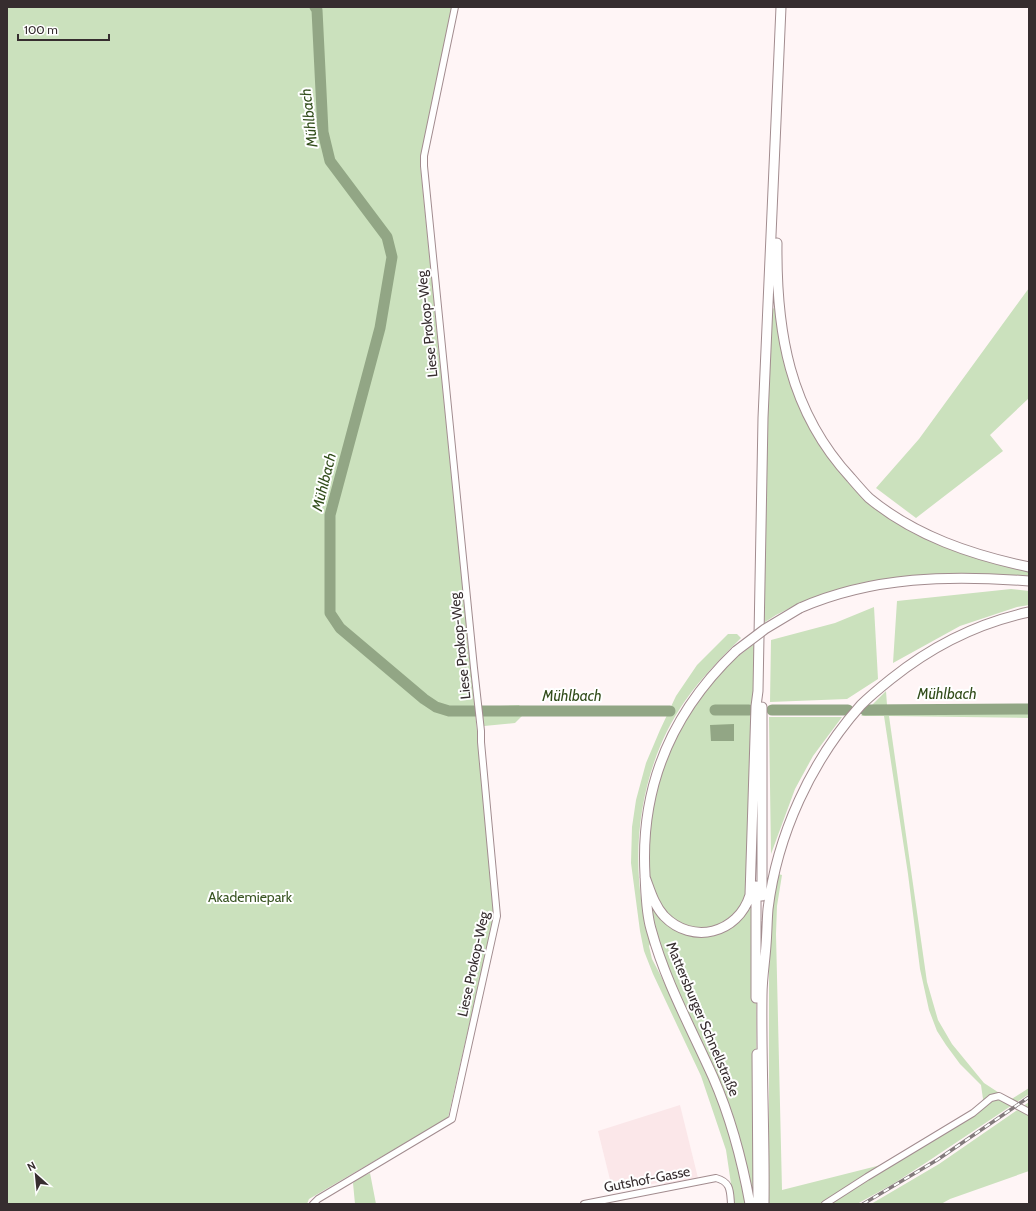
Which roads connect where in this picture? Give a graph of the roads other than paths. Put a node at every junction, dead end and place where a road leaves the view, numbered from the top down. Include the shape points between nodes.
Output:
1 (455, 7) edge
2 (781, 7) edge
3 (778, 107) junction
4 (1029, 567) edge
5 (1029, 581) edge
6 (1029, 612) edge
7 (758, 691) junction
8 (755, 751) junction
9 (645, 877) junction
10 (762, 994) junction
11 (1029, 1112) edge
12 (312, 1204) edge
13 (584, 1204) edge
14 (731, 1204) edge
15 (750, 1204) edge
16 (758, 1204) edge
17 (764, 1204) edge
18 (825, 1204) edge

1 - 12 street, Liese Prokop-Weg via 424,166 480,716 497,916 453,1116 448,1122
2 - 3 highway
3 - 4 highway via 778,308 787,358 807,416 840,467 869,498 901,520 936,539
3 - 7 highway via 763,418
5 - 9 highway, Mattersburger Schnellstraße, bridge via 928,579 846,592 800,608 769,626 736,651 694,699 664,753 648,810 644,844
6 - 10 highway, Mattersburger Schnellstraße via 980,626 941,644 904,668 862,705 841,731 818,765 798,803 784,840 774,874 768,909
7 - 8 highway
7 - 10 highway via 762,706
8 - 9 highway via 751,889 748,902 741,914 718,930 700,932 682,928 668,920 660,911
8 - 16 highway
9 - 15 highway, Mattersburger Schnellstraße via 646,908 650,928 676,998 726,1110 738,1145
10 - 17 highway, Mattersburger Schnellstraße
11 - 18 street via 999,1096 991,1098 973,1113
13 - 14 street, Gutshof-Gasse via 716,1178 728,1184

